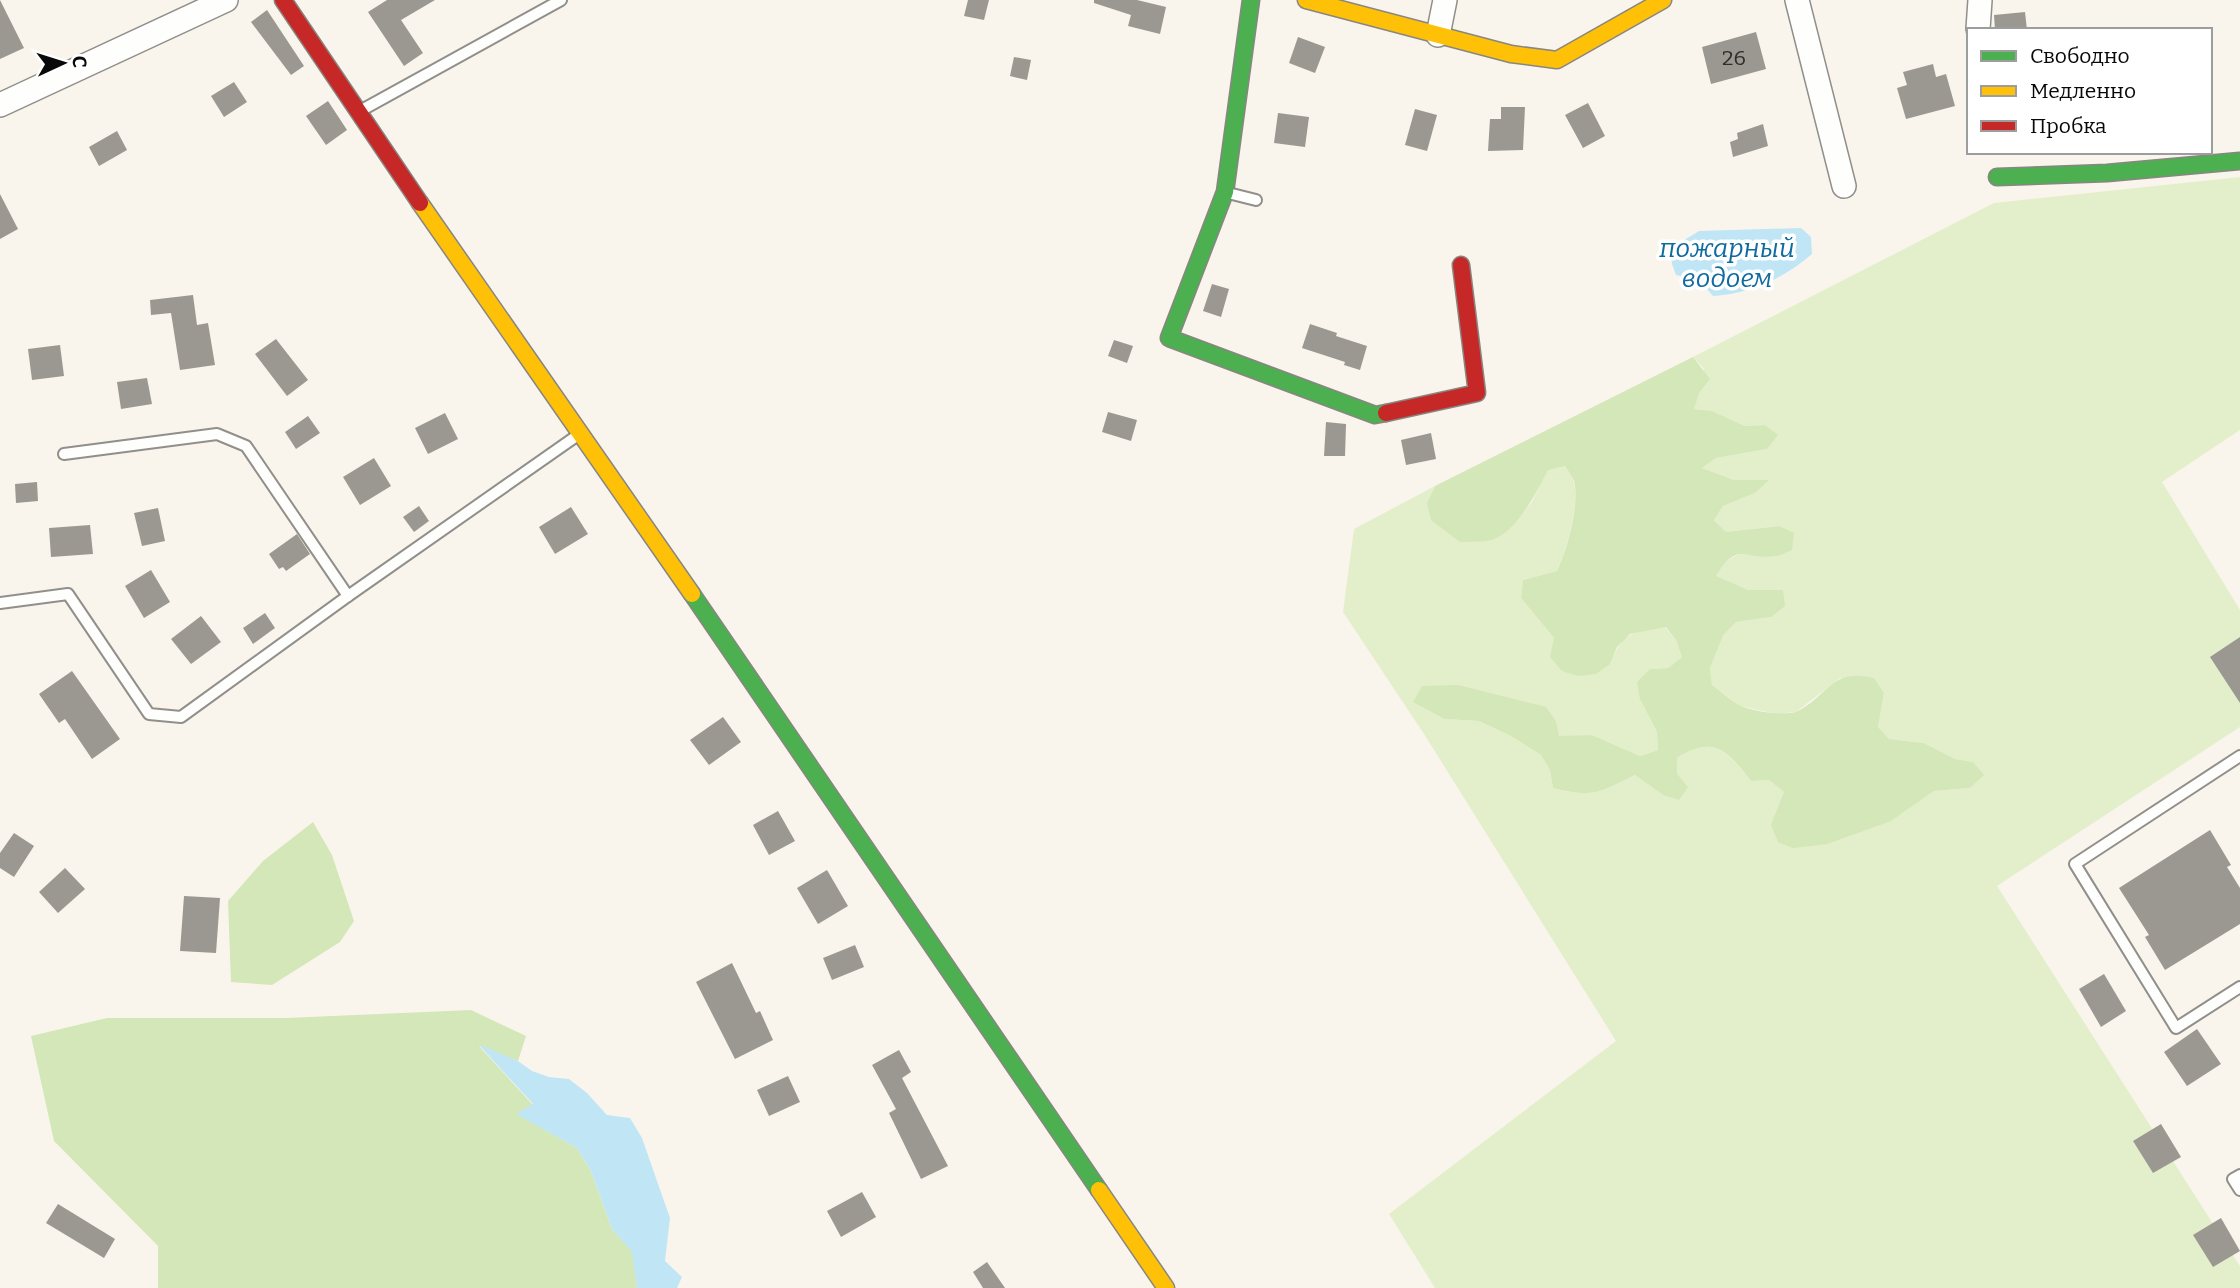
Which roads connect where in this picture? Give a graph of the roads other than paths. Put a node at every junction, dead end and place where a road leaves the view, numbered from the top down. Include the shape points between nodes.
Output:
1 (226, 0) edge
2 (283, 0) edge
3 (561, 0) edge
4 (1251, 0) edge
5 (1306, 0) edge
6 (1445, 0) edge
7 (1663, 0) edge
8 (1797, 0) edge
9 (1980, 0) edge
10 (1978, 28) edge
11 (1438, 35) junction
12 (0, 105) edge
13 (357, 112) junction
14 (2240, 161) edge
15 (1997, 177) dead end
16 (1844, 186) dead end
17 (1225, 192) junction
18 (1256, 200) dead end
19 (1461, 265) dead end
20 (581, 433) junction
21 (64, 454) dead end
22 (348, 596) junction
23 (0, 603) edge
24 (2240, 756) edge
25 (2240, 987) edge
26 (2240, 1175) edge
27 (2240, 1190) edge
28 (1166, 1288) edge

1 - 12 street
2 - 13 street
3 - 13 lane
4 - 17 street
5 - 11 street
6 - 11 street
7 - 11 street via 1557,60 1511,54
8 - 16 street
9 - 10 street
13 - 20 street
14 - 15 street
17 - 18 lane
17 - 19 street via 1169,338 1375,415 1477,393
20 - 22 lane
20 - 28 street
21 - 22 lane via 216,434 246,446
22 - 23 lane via 181,717 149,713 68,594
24 - 25 lane via 2075,864 2176,1028
26 - 27 lane via 2233,1179

